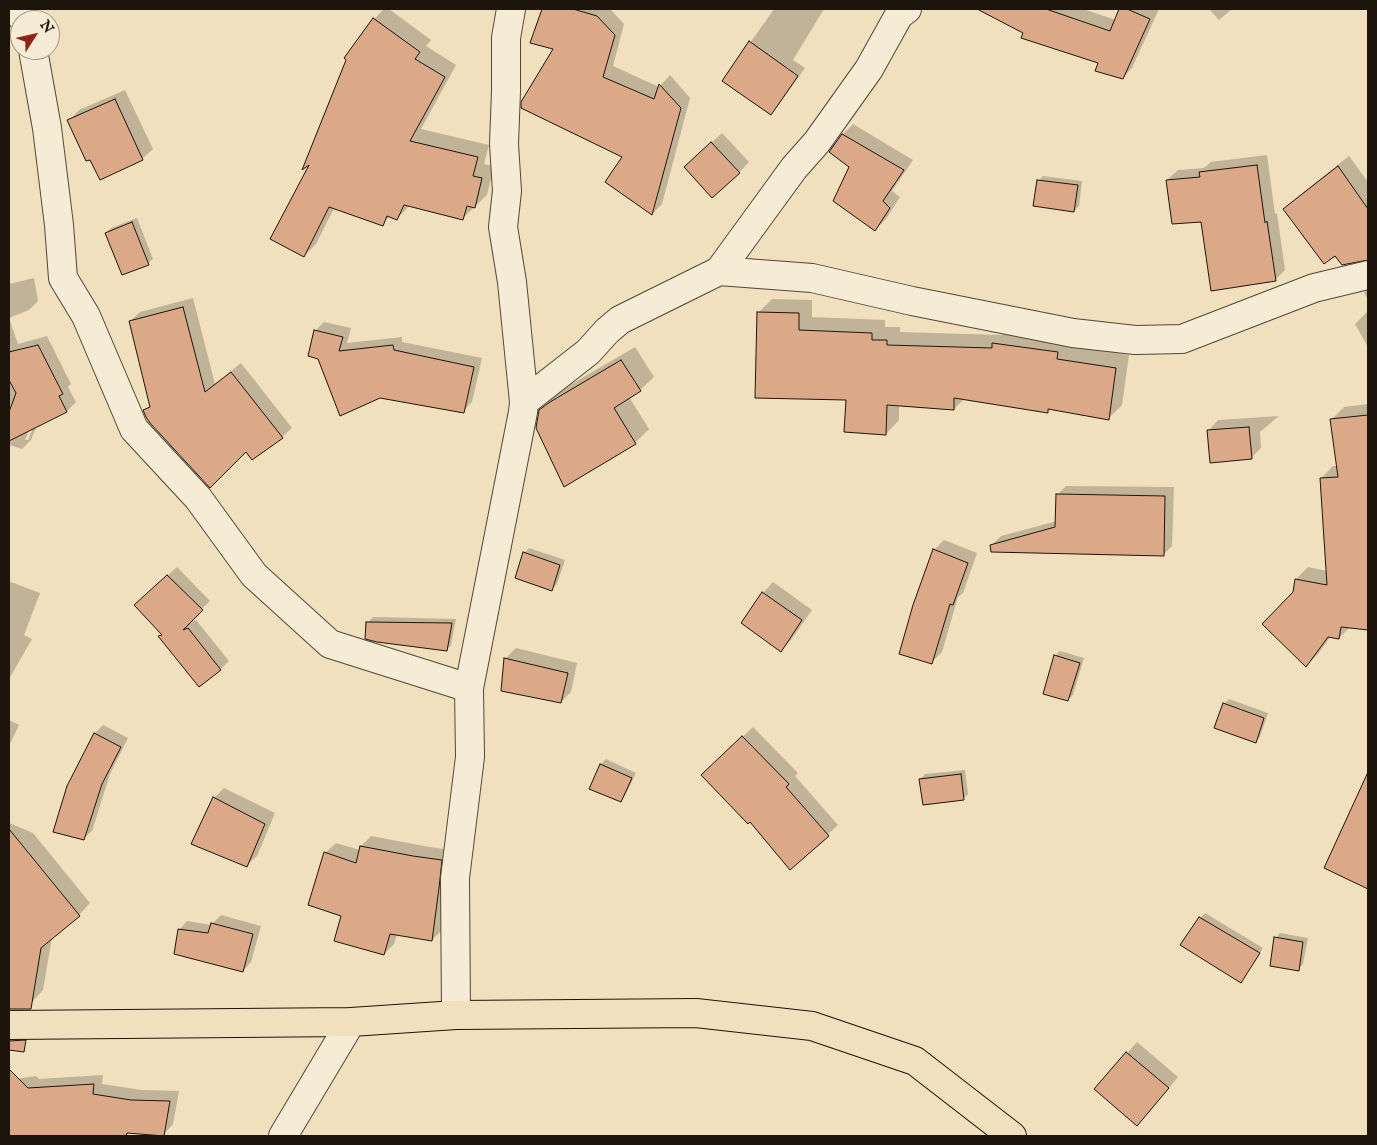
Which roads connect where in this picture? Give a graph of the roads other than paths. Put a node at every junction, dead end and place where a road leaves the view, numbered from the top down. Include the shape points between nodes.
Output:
1 (511, 9) edge
2 (907, 9) edge
3 (35, 60) edge
4 (719, 272) junction
5 (1368, 275) edge
6 (524, 402) junction
7 (469, 688) junction
8 (456, 1015) junction
9 (351, 1022) junction
10 (9, 1025) edge
11 (283, 1136) edge
12 (1012, 1136) edge

1 - 6 street via 506,38 504,144 507,191 503,227
2 - 4 street via 899,15 869,69
3 - 7 street via 47,128 63,278 86,316 134,429 198,498 254,575 330,644
4 - 5 street via 812,278 912,302 1073,333 1135,340 1182,340 1314,288
4 - 6 street via 620,320 588,352
6 - 7 street
7 - 8 street via 470,757 455,878
8 - 9 main road
8 - 12 main road via 696,1013 812,1026 915,1060
9 - 10 main road
9 - 11 street

